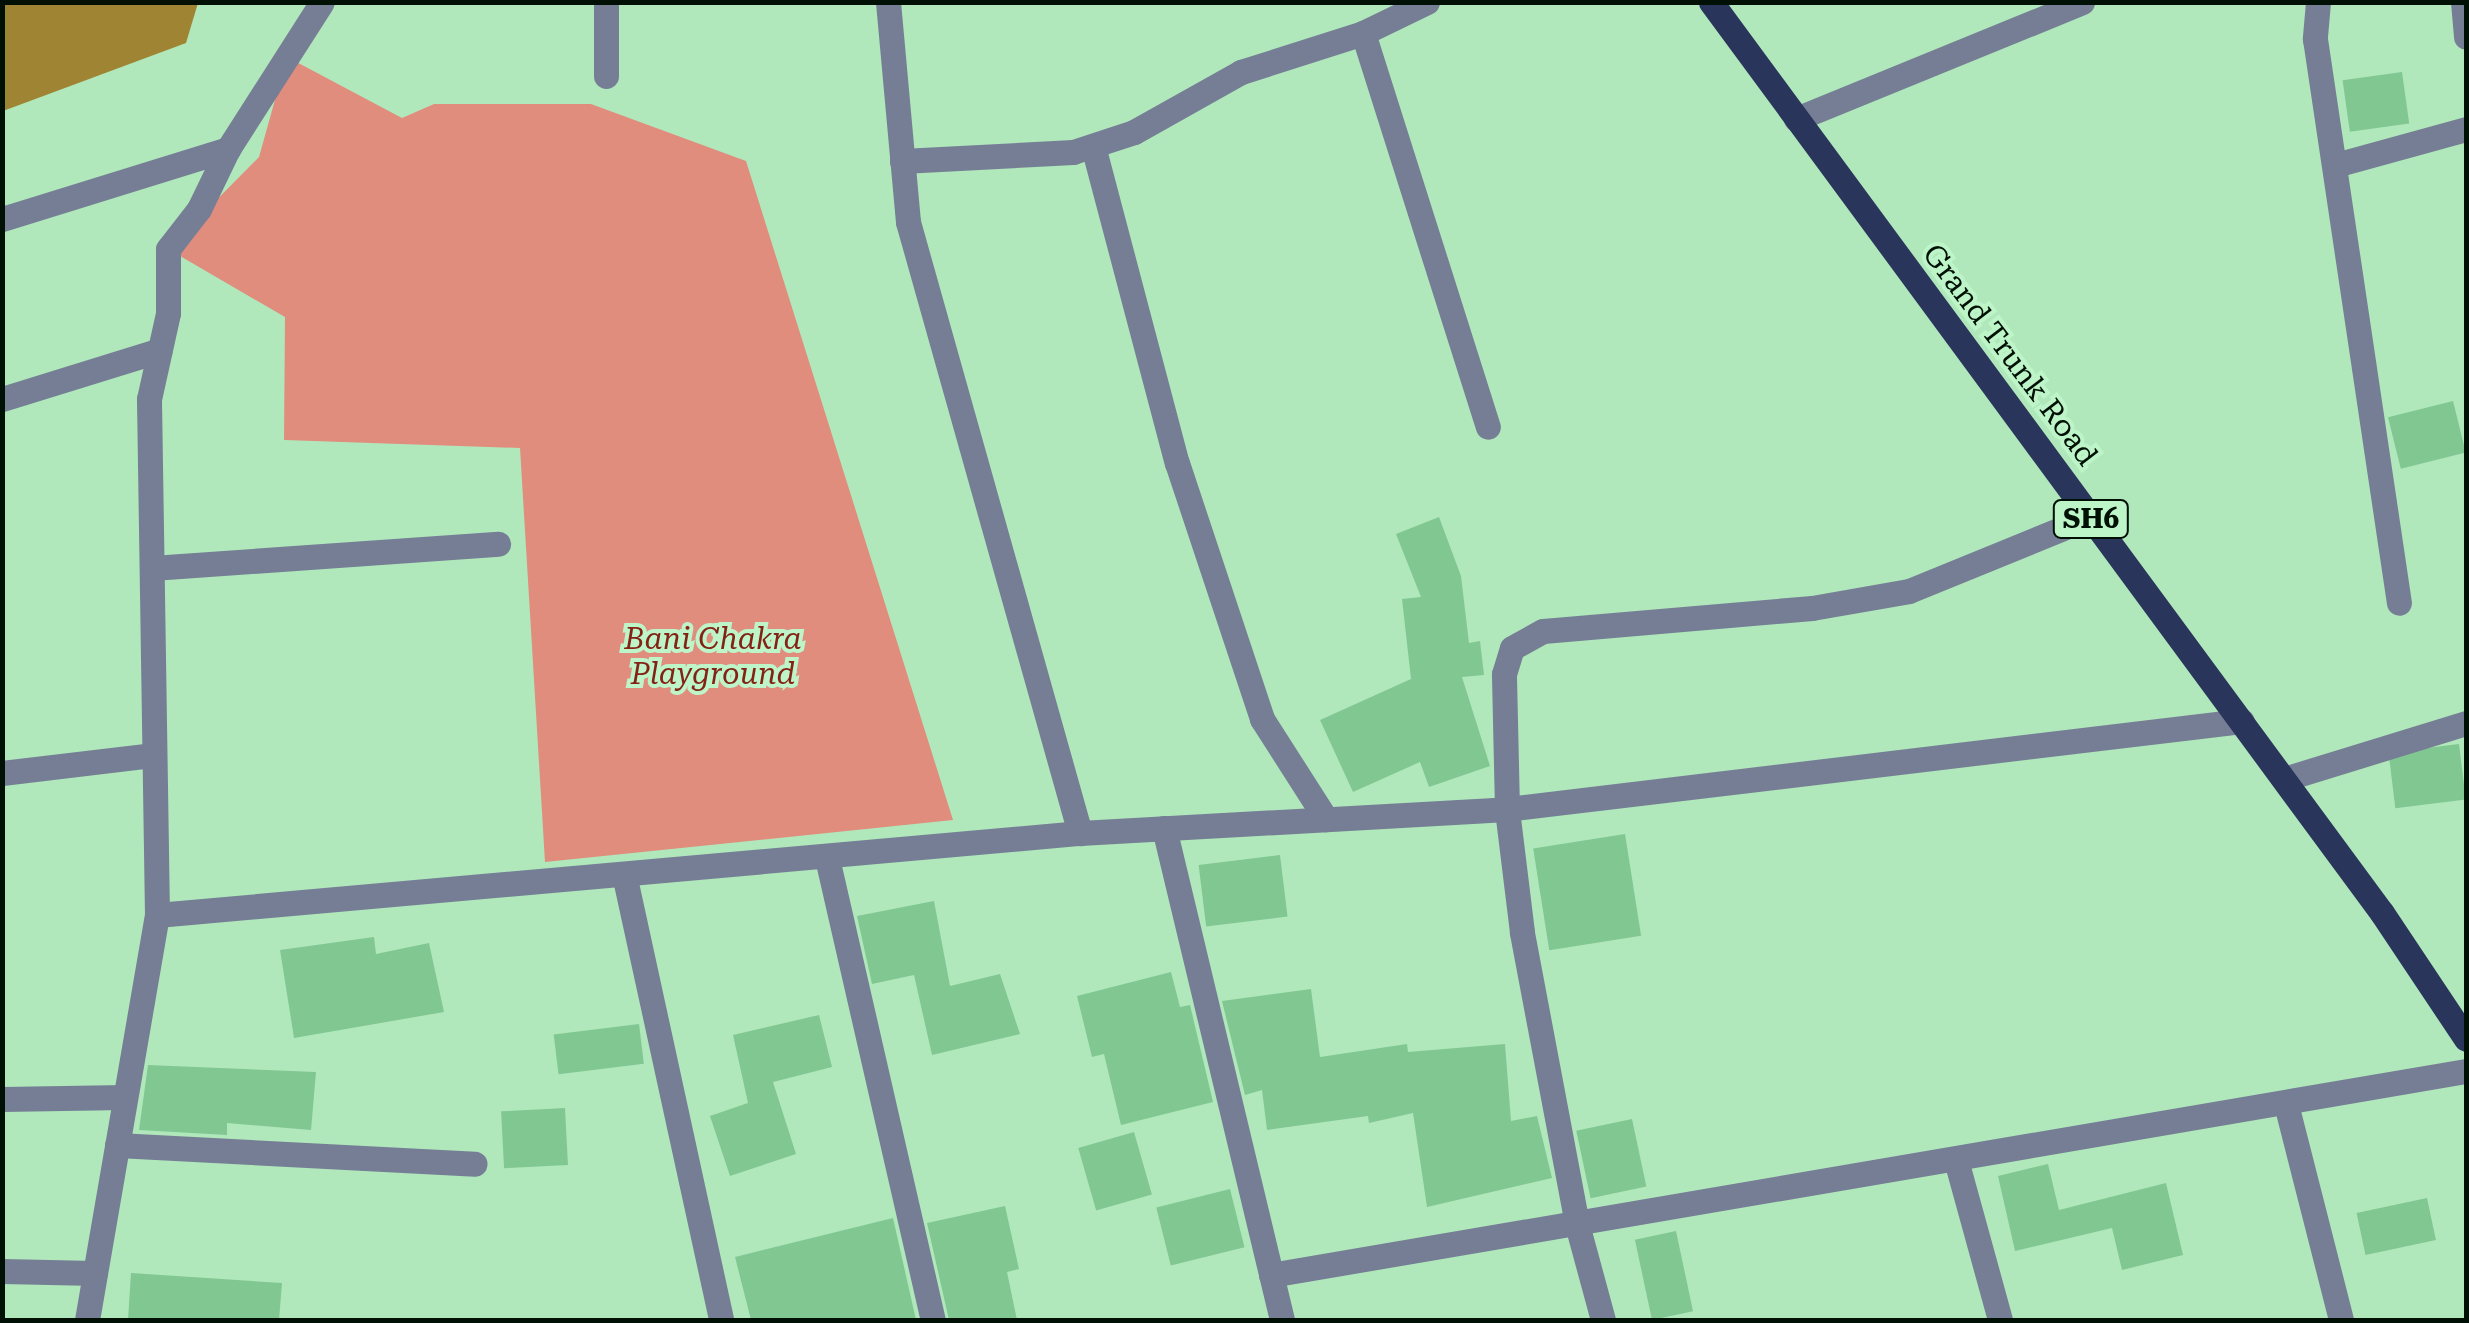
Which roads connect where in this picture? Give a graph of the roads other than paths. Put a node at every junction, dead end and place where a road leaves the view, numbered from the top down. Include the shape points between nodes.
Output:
1 (322, 2) edge
2 (606, 2) edge
3 (888, 2) edge
4 (1427, 2) edge
5 (1712, 2) edge
6 (2082, 2) edge
7 (2318, 2) edge
8 (2463, 2) edge
9 (1363, 33) junction
10 (2466, 37) edge
11 (606, 76) dead end
12 (1796, 119) junction
13 (2466, 129) edge
14 (1094, 146) junction
15 (228, 148) junction
16 (902, 161) junction
17 (2339, 164) junction
18 (2, 219) edge
19 (160, 350) junction
20 (2, 399) edge
21 (1488, 427) dead end
22 (2090, 517) junction
23 (498, 544) dead end
24 (152, 568) junction
25 (2399, 604) dead end
26 (2242, 721) junction
27 (2466, 723) edge
28 (154, 756) junction
29 (2, 773) edge
30 (2284, 779) junction
31 (1507, 809) junction
32 (1326, 819) junction
33 (1164, 828) junction
34 (1080, 832) junction
35 (827, 858) junction
36 (624, 874) junction
37 (157, 916) junction
38 (2466, 1039) edge
39 (2466, 1071) edge
40 (125, 1097) junction
41 (2, 1099) edge
42 (2286, 1104) junction
43 (117, 1144) junction
44 (1956, 1160) junction
45 (474, 1164) dead end
46 (1577, 1224) junction
47 (2, 1271) edge
48 (95, 1273) junction
49 (1271, 1275) junction
50 (87, 1320) edge
51 (721, 1320) edge
52 (932, 1320) edge
53 (1282, 1320) edge
54 (1602, 1320) edge
55 (2000, 1320) edge
56 (2341, 1320) edge

1 - 15 street
2 - 11 street
3 - 16 street
4 - 9 street
5 - 12 main road, Grand Trunk Road / SH6
6 - 12 street
7 - 17 street via 2316,38
8 - 10 street
9 - 14 street via 1241,72 1134,132
9 - 21 street
12 - 22 main road, Grand Trunk Road / SH6
13 - 17 street
14 - 16 street
14 - 32 street via 1177,463 1262,718
15 - 18 street
15 - 19 street via 199,210 168,249 168,314
16 - 34 street via 908,222
17 - 25 street
19 - 20 street
19 - 24 street via 150,399
22 - 26 main road, Grand Trunk Road / SH6
22 - 31 street via 1910,591 1812,608 1527,637 1512,648 1504,674
23 - 24 street
24 - 28 street
26 - 30 main road, Grand Trunk Road / SH6
26 - 31 street
27 - 30 street
28 - 29 street
28 - 37 street
30 - 38 main road, Grand Trunk Road / SH6
31 - 32 street
31 - 46 street via 1522,932
32 - 33 street
33 - 34 street
33 - 49 street
34 - 35 street
35 - 36 street
35 - 52 street
36 - 37 street
36 - 51 street
37 - 40 street
39 - 42 street
40 - 41 street
40 - 43 street
42 - 44 street
42 - 56 street
43 - 45 street
43 - 48 street
44 - 46 street
44 - 55 street
46 - 49 street
46 - 54 street
47 - 48 street
48 - 50 street
49 - 53 street

